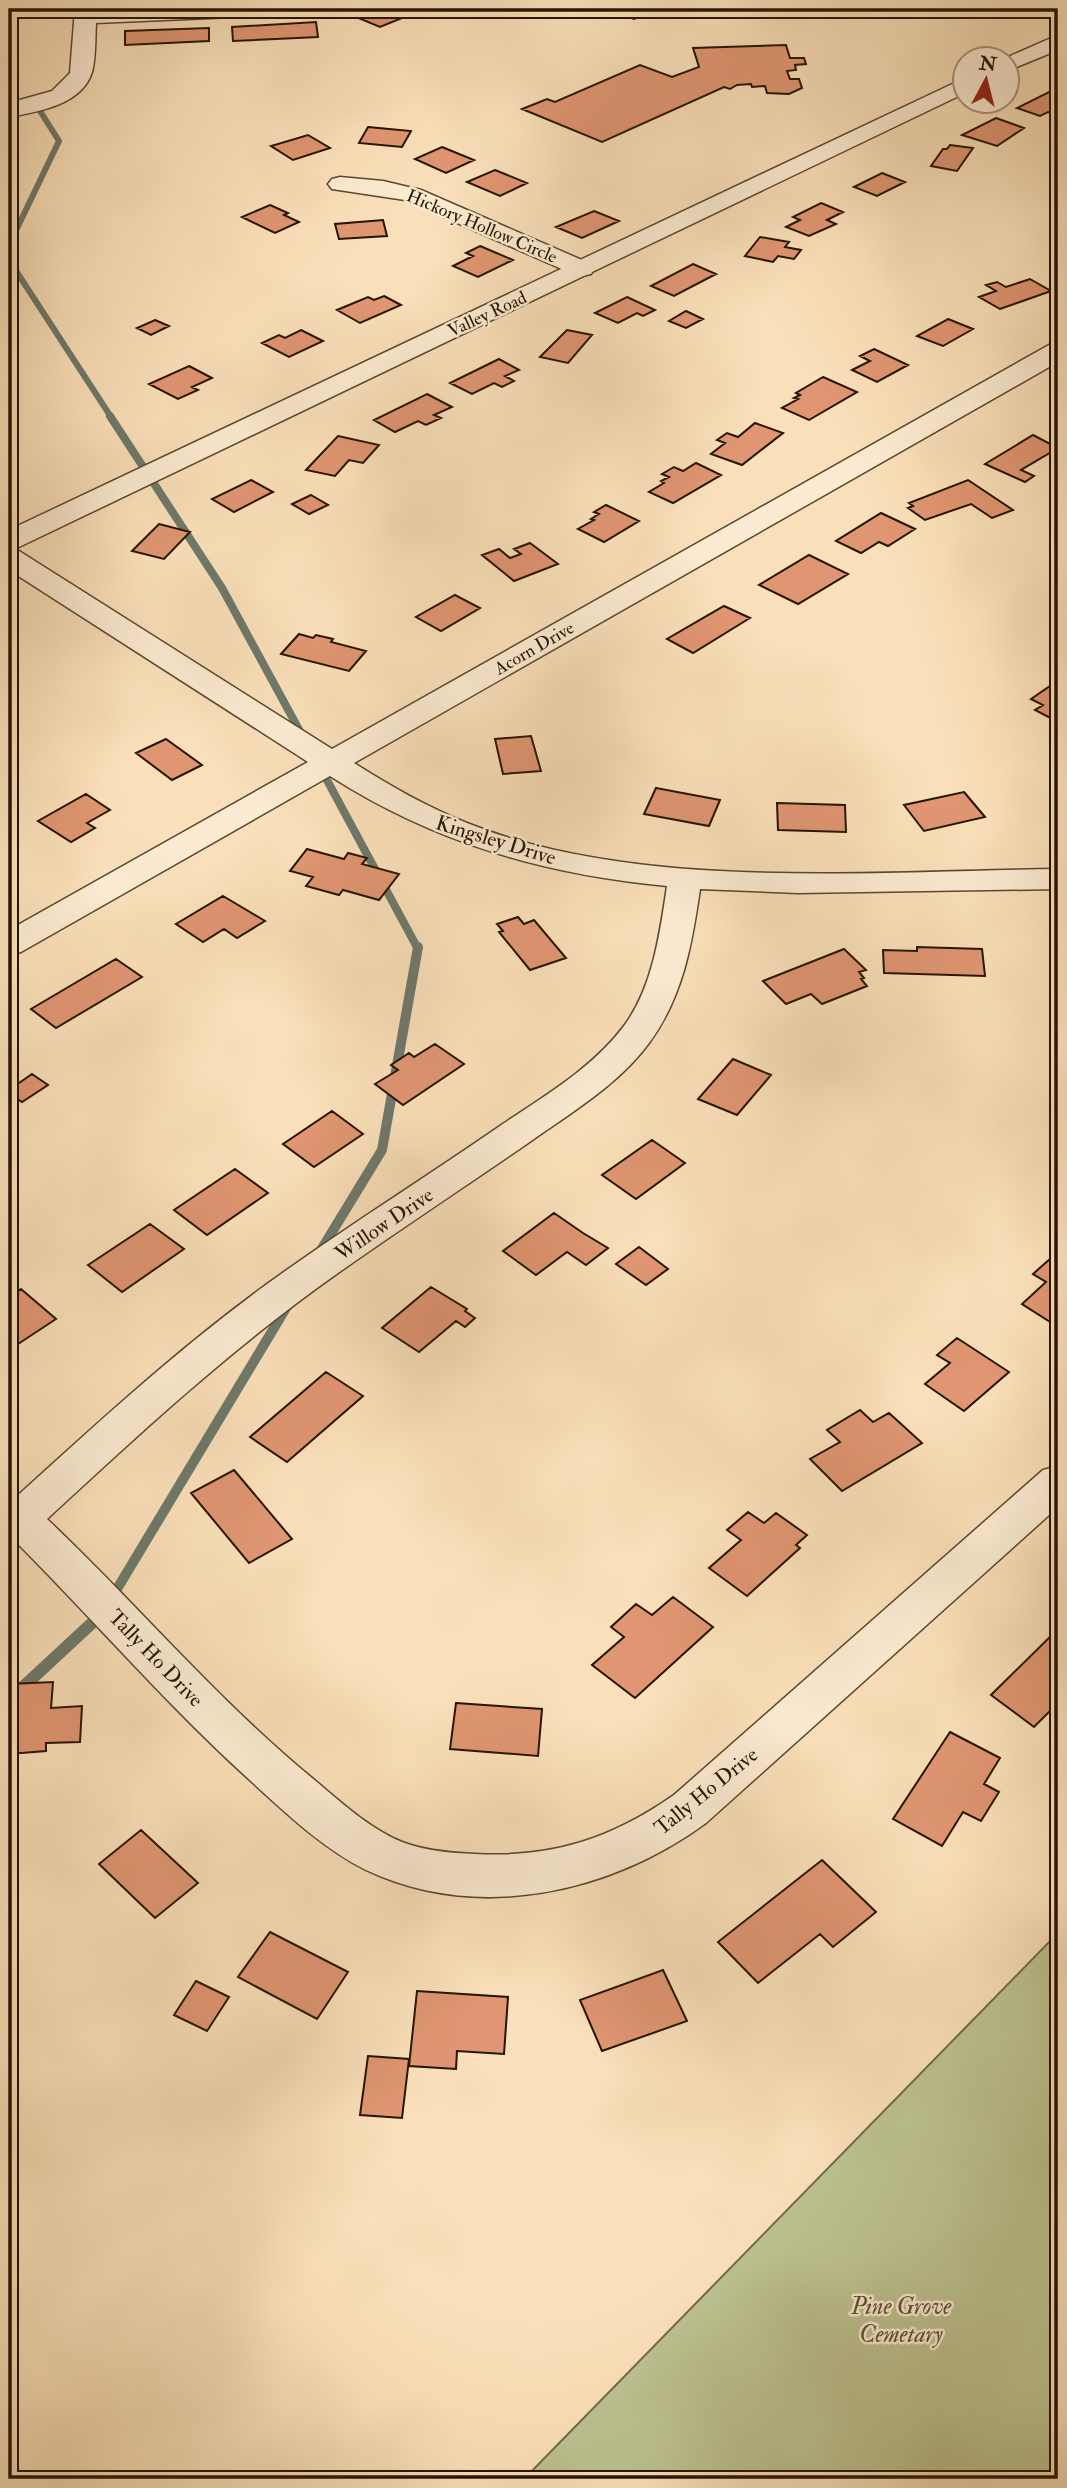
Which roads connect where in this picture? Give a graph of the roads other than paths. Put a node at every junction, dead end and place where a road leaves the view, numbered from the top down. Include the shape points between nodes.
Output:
1 (282, 9) edge
2 (85, 13) edge
3 (1058, 42) edge
4 (1021, 59) edge
5 (951, 92) edge
6 (9, 110) edge
7 (340, 184) dead end
8 (582, 269) junction
9 (1058, 351) edge
10 (9, 541) edge
11 (9, 557) edge
12 (329, 762) junction
13 (685, 877) junction
14 (1058, 879) edge
15 (9, 944) edge
16 (1058, 1482) edge
17 (12, 1519) edge

1 - 2 street
2 - 6 street via 77,82 50,101
3 - 4 street
5 - 8 street, Valley Road
7 - 8 street, Hickory Hollow Circle via 413,195
8 - 10 street, Valley Road
9 - 12 street, Acorn Drive
11 - 12 street, Kingsley Drive
12 - 13 street, Kingsley Drive via 404,808 467,836 576,864
12 - 15 street, Acorn Drive
13 - 14 street, Kingsley Drive via 775,881
13 - 17 street, Willow Drive via 665,979 647,1019 583,1087 345,1248 197,1360
16 - 17 street, Tally Ho Drive via 663,1830 580,1864 499,1876 425,1869 386,1856 340,1830 240,1744

